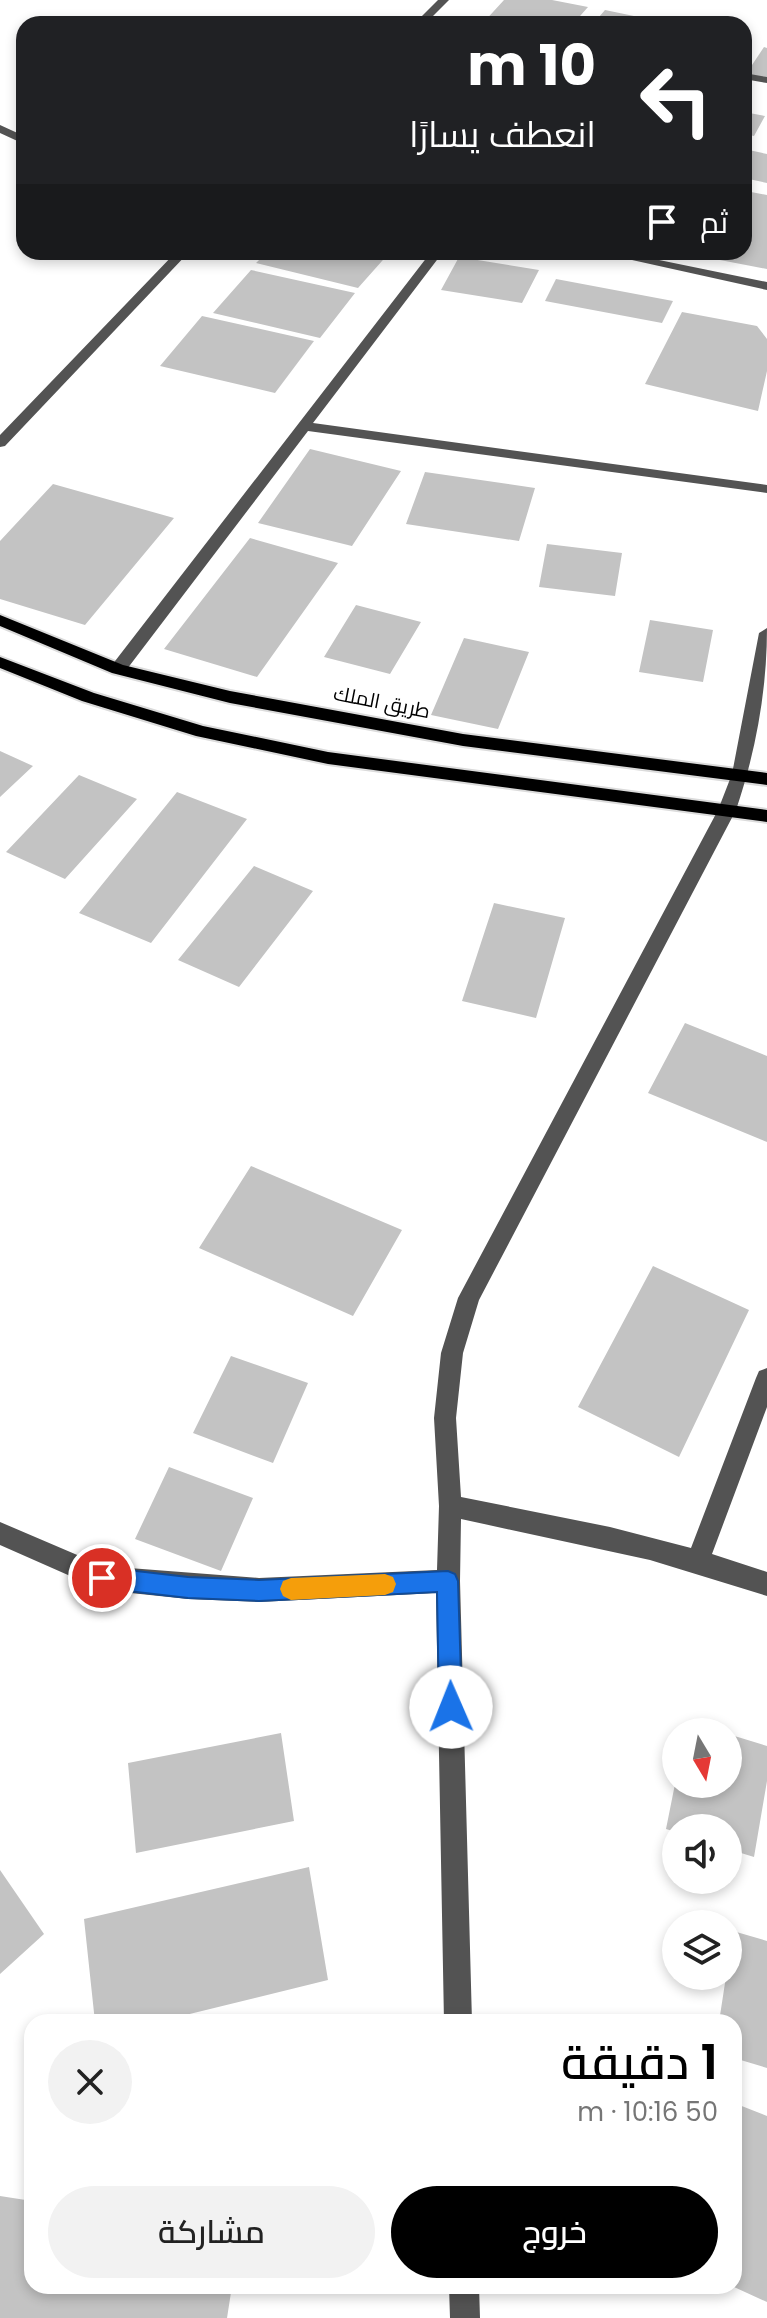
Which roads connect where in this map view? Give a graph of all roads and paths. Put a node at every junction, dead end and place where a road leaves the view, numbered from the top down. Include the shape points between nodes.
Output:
1 (444, 0) edge
2 (427, 16) edge
3 (175, 260) edge
4 (431, 260) edge
5 (641, 260) edge
6 (767, 286) edge
7 (304, 426) junction
8 (0, 443) edge
9 (767, 489) edge
10 (0, 620) edge
11 (767, 633) edge
12 (0, 662) edge
13 (118, 669) junction
14 (740, 774) junction
15 (767, 779) edge
16 (727, 810) junction
17 (767, 816) edge
18 (767, 1378) edge
19 (450, 1506) junction
20 (0, 1533) edge
21 (699, 1559) junction
22 (448, 1581) junction
23 (767, 1584) edge
24 (458, 2014) edge
25 (464, 2294) edge
26 (465, 2318) edge

1 - 2 street
3 - 8 street
4 - 7 street
5 - 6 street
7 - 9 street
7 - 13 street
10 - 13 main road, طريق الملك
11 - 14 street
12 - 16 main road via 88,697 202,732 328,758
13 - 14 main road, طريق الملك via 230,697 463,740
14 - 15 main road, طريق الملك
14 - 16 street
16 - 17 main road
16 - 19 street via 469,1298 452,1353 445,1418
18 - 21 street
19 - 21 street
19 - 22 street
20 - 22 street via 102,1578 259,1590
21 - 23 street
22 - 24 street
25 - 26 street

